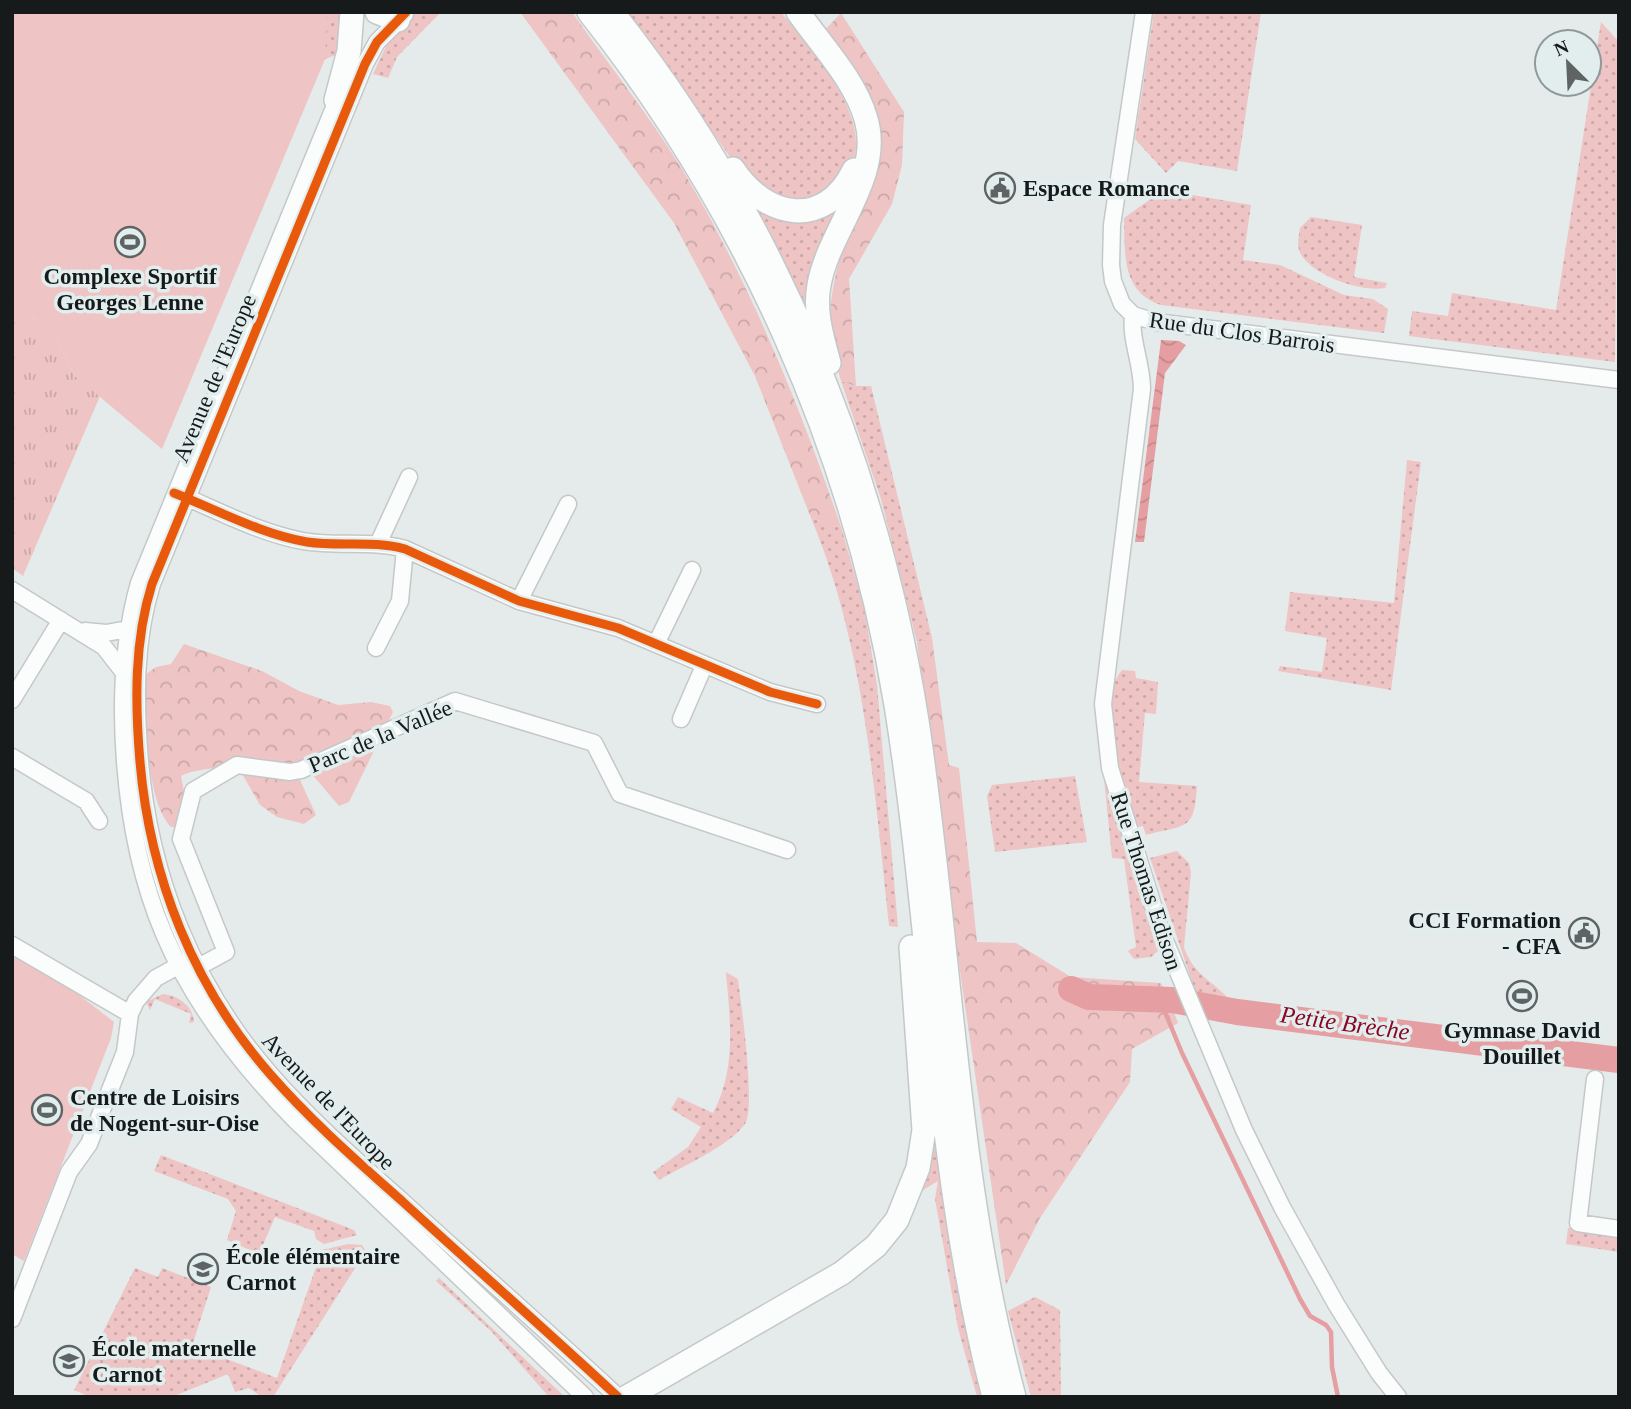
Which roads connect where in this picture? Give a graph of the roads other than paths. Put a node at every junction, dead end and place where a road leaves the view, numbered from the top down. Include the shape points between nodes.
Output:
1 (352, 12) edge
2 (589, 12) edge
3 (612, 12) edge
4 (786, 12) edge
5 (797, 12) edge
6 (1144, 12) edge
7 (392, 14) edge
8 (649, 62) junction
9 (336, 100) junction
10 (1133, 315) junction
11 (1619, 380) edge
12 (409, 477) dead end
13 (863, 491) junction
14 (180, 495) junction
15 (568, 503) dead end
16 (379, 544) junction
17 (405, 549) junction
18 (692, 569) dead end
19 (12, 590) edge
20 (519, 601) junction
21 (61, 620) junction
22 (128, 629) junction
23 (79, 630) junction
24 (656, 644) junction
25 (376, 648) dead end
26 (704, 666) junction
27 (125, 674) junction
28 (12, 700) edge
29 (817, 704) dead end
30 (896, 706) junction
31 (681, 719) dead end
32 (12, 757) edge
33 (99, 821) dead end
34 (787, 850) dead end
35 (12, 945) edge
36 (189, 966) junction
37 (130, 1014) junction
38 (1595, 1079) dead end
39 (1619, 1228) edge
40 (12, 1319) edge
41 (584, 1397) edge
42 (618, 1397) edge
43 (627, 1397) edge
44 (994, 1397) edge
45 (1014, 1397) edge
46 (1398, 1397) edge

1 - 9 highway via 349,51
2 - 30 highway via 691,157 776,317 847,501 872,590
3 - 8 highway
4 - 8 highway via 842,88 861,137 859,158 847,184 833,198 812,207 778,209 754,196
5 - 13 highway via 854,92 870,137 867,167 827,256 817,304
6 - 10 street, Rue du Clos Barrois via 1110,248 1115,290
7 - 9 street, Avenue de l'Europe via 359,53
7 - 14 street, Avenue de l'Europe via 369,54
8 - 13 highway via 709,152 776,275 830,396
9 - 14 street, Avenue de l'Europe
10 - 11 street, Rue du Clos Barrois via 1156,322
10 - 46 street, Rue Thomas Edison via 1142,389 1103,704 1104,732 1126,827 1194,1016 1244,1130 1282,1207 1371,1362
12 - 16 street
13 - 45 highway via 895,608 916,717 977,1220
14 - 16 street via 293,539 331,545
14 - 22 street, Avenue de l'Europe via 142,573
14 - 36 street, Avenue de l'Europe via 145,610 137,713 148,819
15 - 20 street
16 - 17 street
17 - 20 street
17 - 25 street via 400,601
18 - 24 street
19 - 21 street
20 - 24 street via 618,628
21 - 23 street
21 - 28 street
22 - 23 street via 106,634
22 - 27 street, Avenue de l'Europe
23 - 27 street via 110,652
24 - 26 street
26 - 29 street via 770,692
26 - 31 street
27 - 36 street, Avenue de l'Europe via 125,751 133,820 159,922
30 - 43 highway via 924,1112 922,1151 911,1191 891,1229 860,1259
30 - 44 highway via 960,1237
32 - 33 street via 86,801
34 - 36 street, Parc de la Vallée via 620,794 594,743 455,701 301,770 237,765 193,792 181,839 226,952
35 - 37 street
36 - 37 street via 145,988
36 - 41 street, Avenue de l'Europe via 214,1021 268,1092
36 - 42 street, Avenue de l'Europe via 286,1091
37 - 40 street via 127,1046 95,1129 69,1172
38 - 39 street via 1578,1223

